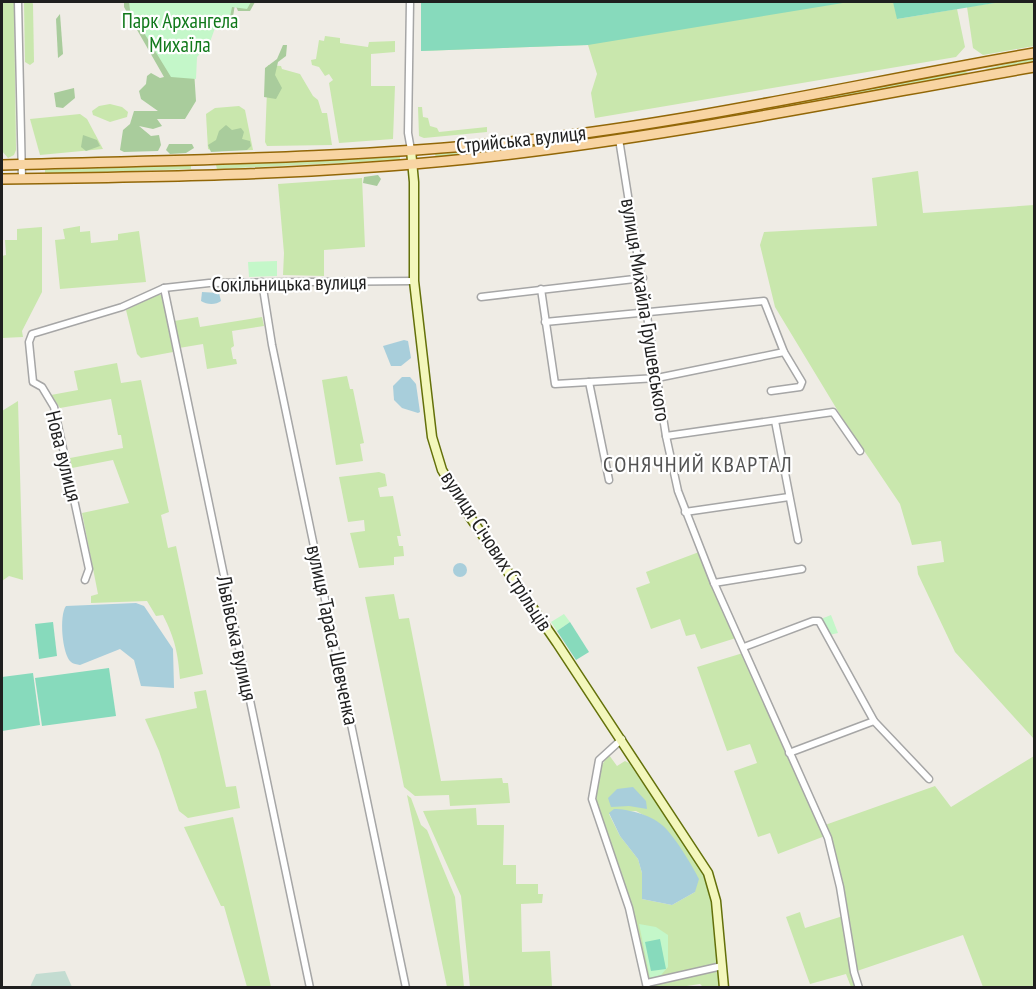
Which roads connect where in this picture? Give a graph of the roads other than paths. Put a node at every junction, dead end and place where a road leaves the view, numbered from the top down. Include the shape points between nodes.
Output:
1 (18, 2) edge
2 (410, 2) edge
3 (1035, 53) edge
4 (1035, 67) edge
5 (619, 139) junction
6 (411, 150) junction
7 (201, 161) junction
8 (37, 164) junction
9 (412, 164) junction
10 (2, 165) edge
11 (22, 165) junction
12 (202, 175) junction
13 (38, 178) junction
14 (2, 179) edge
15 (22, 179) junction
16 (643, 278) junction
17 (414, 281) junction
18 (262, 282) junction
19 (164, 288) junction
20 (541, 289) junction
21 (481, 297) dead end
22 (647, 312) junction
23 (545, 322) junction
24 (784, 352) junction
25 (657, 378) junction
26 (589, 382) junction
27 (771, 391) dead end
28 (775, 421) junction
29 (666, 436) junction
30 (860, 451) dead end
31 (609, 480) dead end
32 (789, 497) junction
33 (685, 512) junction
34 (798, 540) dead end
35 (802, 569) dead end
36 (85, 580) dead end
37 (714, 583) junction
38 (744, 647) junction
39 (874, 721) junction
40 (622, 739) junction
41 (789, 753) junction
42 (929, 779) dead end
43 (722, 966) junction
44 (647, 985) edge
45 (310, 987) edge
46 (406, 987) edge
47 (724, 987) edge
48 (859, 987) edge

1 - 11 street
2 - 6 street
3 - 6 main road, Стрийська вулиця via 613,129
4 - 5 main road, Стрийська вулиця
5 - 9 main road, Стрийська вулиця
5 - 16 street, вулиця Михайла Грушевського
6 - 7 main road, Стрийська вулиця
6 - 9 street, вулиця Січових Стрільців
7 - 8 main road, Стрийська вулиця
7 - 12 main road
8 - 11 main road, Стрийська вулиця
8 - 13 main road
9 - 12 main road, Стрийська вулиця
9 - 17 street, вулиця Січових Стрільців
10 - 11 main road, Стрийська вулиця
11 - 15 street
12 - 13 main road, Стрийська вулиця
13 - 15 main road, Стрийська вулиця
14 - 15 main road, Стрийська вулиця
16 - 20 street
16 - 22 street, вулиця Михайла Грушевського
17 - 18 street, Сокільницька вулиця
17 - 40 street, вулиця Січових Стрільців via 432,436 442,470
18 - 19 street, Сокільницька вулиця
18 - 46 street, вулиця Тараса Шевченка
19 - 36 street, Нова вулиця via 122,307 36,332 29,339 33,382 42,387 54,407 79,512 89,569
19 - 45 street, Львівська вулиця
20 - 21 street
20 - 23 street
22 - 23 street
22 - 24 street via 764,301
22 - 25 street, вулиця Михайла Грушевського
23 - 26 street via 555,384
24 - 25 street
24 - 27 street via 802,385
25 - 26 street
25 - 29 street, вулиця Михайла Грушевського
26 - 31 street
28 - 29 street
28 - 30 street via 833,412
28 - 32 street
29 - 33 street, вулиця Михайла Грушевського
32 - 33 street
32 - 34 street
33 - 37 street, вулиця Михайла Грушевського
35 - 37 street
37 - 38 street, вулиця Михайла Грушевського
38 - 39 street via 819,621
38 - 41 street, вулиця Михайла Грушевського
39 - 41 street
39 - 42 street
40 - 43 street, вулиця Січових Стрільців via 708,873 716,901
40 - 44 street via 599,760 592,799 626,898
41 - 48 street, вулиця Михайла Грушевського via 828,838
43 - 44 street
43 - 47 street, вулиця Січових Стрільців

